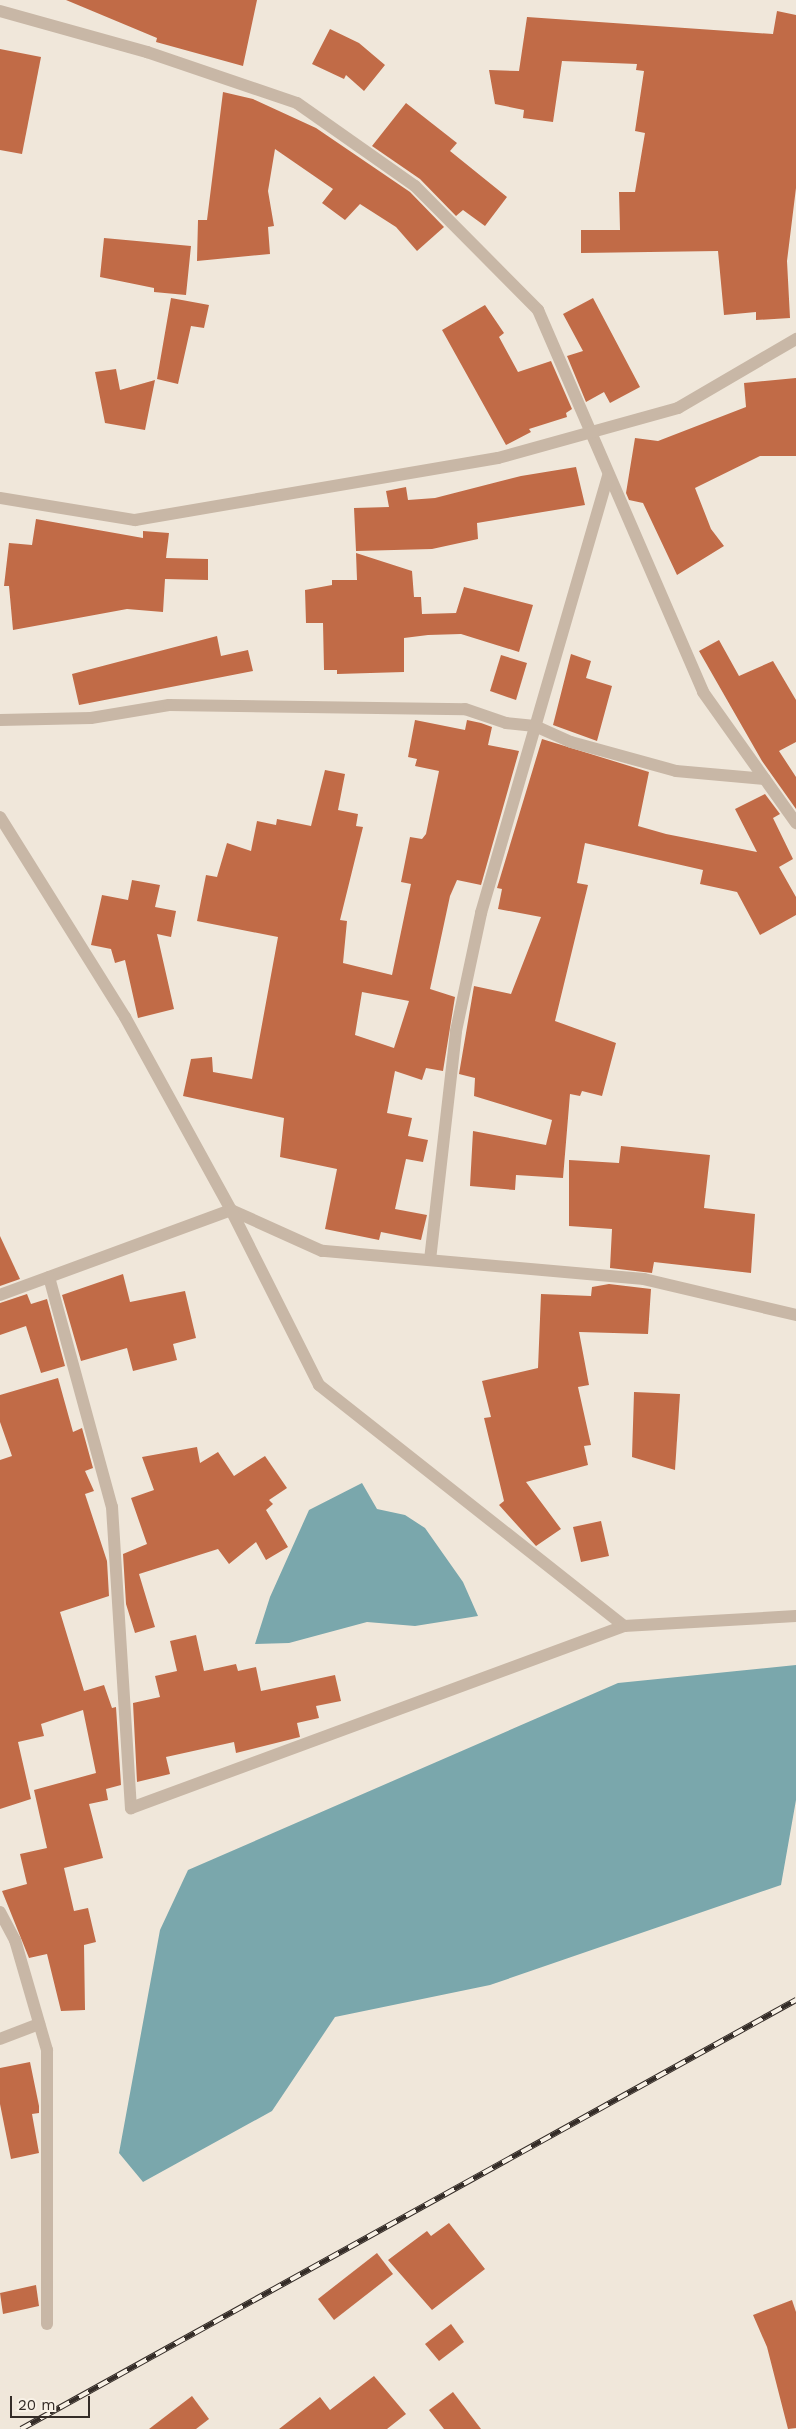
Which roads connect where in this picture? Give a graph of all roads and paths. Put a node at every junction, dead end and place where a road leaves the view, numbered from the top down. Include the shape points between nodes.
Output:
1 (0, 11) edge
2 (796, 339) edge
3 (592, 431) junction
4 (608, 475) junction
5 (0, 498) edge
6 (0, 720) edge
7 (535, 726) junction
8 (765, 780) junction
9 (0, 817) edge
10 (796, 823) edge
11 (231, 1210) junction
12 (430, 1260) junction
13 (48, 1277) junction
14 (0, 1295) edge
15 (796, 1315) edge
16 (796, 1616) edge
17 (624, 1626) junction
18 (0, 1912) edge
19 (39, 2024) junction
20 (0, 2039) edge
21 (47, 2324) dead end

1 - 3 street via 147,52 296,103 415,186 538,310
2 - 3 street via 678,408
3 - 4 street
3 - 5 street via 498,458 135,520
4 - 7 street
4 - 8 street via 703,692
6 - 7 street via 91,718 169,705 337,710 410,705 465,709 506,722
7 - 8 street via 571,742 676,771
7 - 12 street via 481,913 456,1031
8 - 10 street
9 - 11 street via 125,1017
11 - 12 street via 322,1251
11 - 13 street
11 - 17 street via 319,1385
12 - 15 street via 644,1279
13 - 14 street
13 - 17 street via 112,1507 130,1808
16 - 17 street
18 - 19 street via 15,1940
19 - 20 street
19 - 21 street via 46,2050

